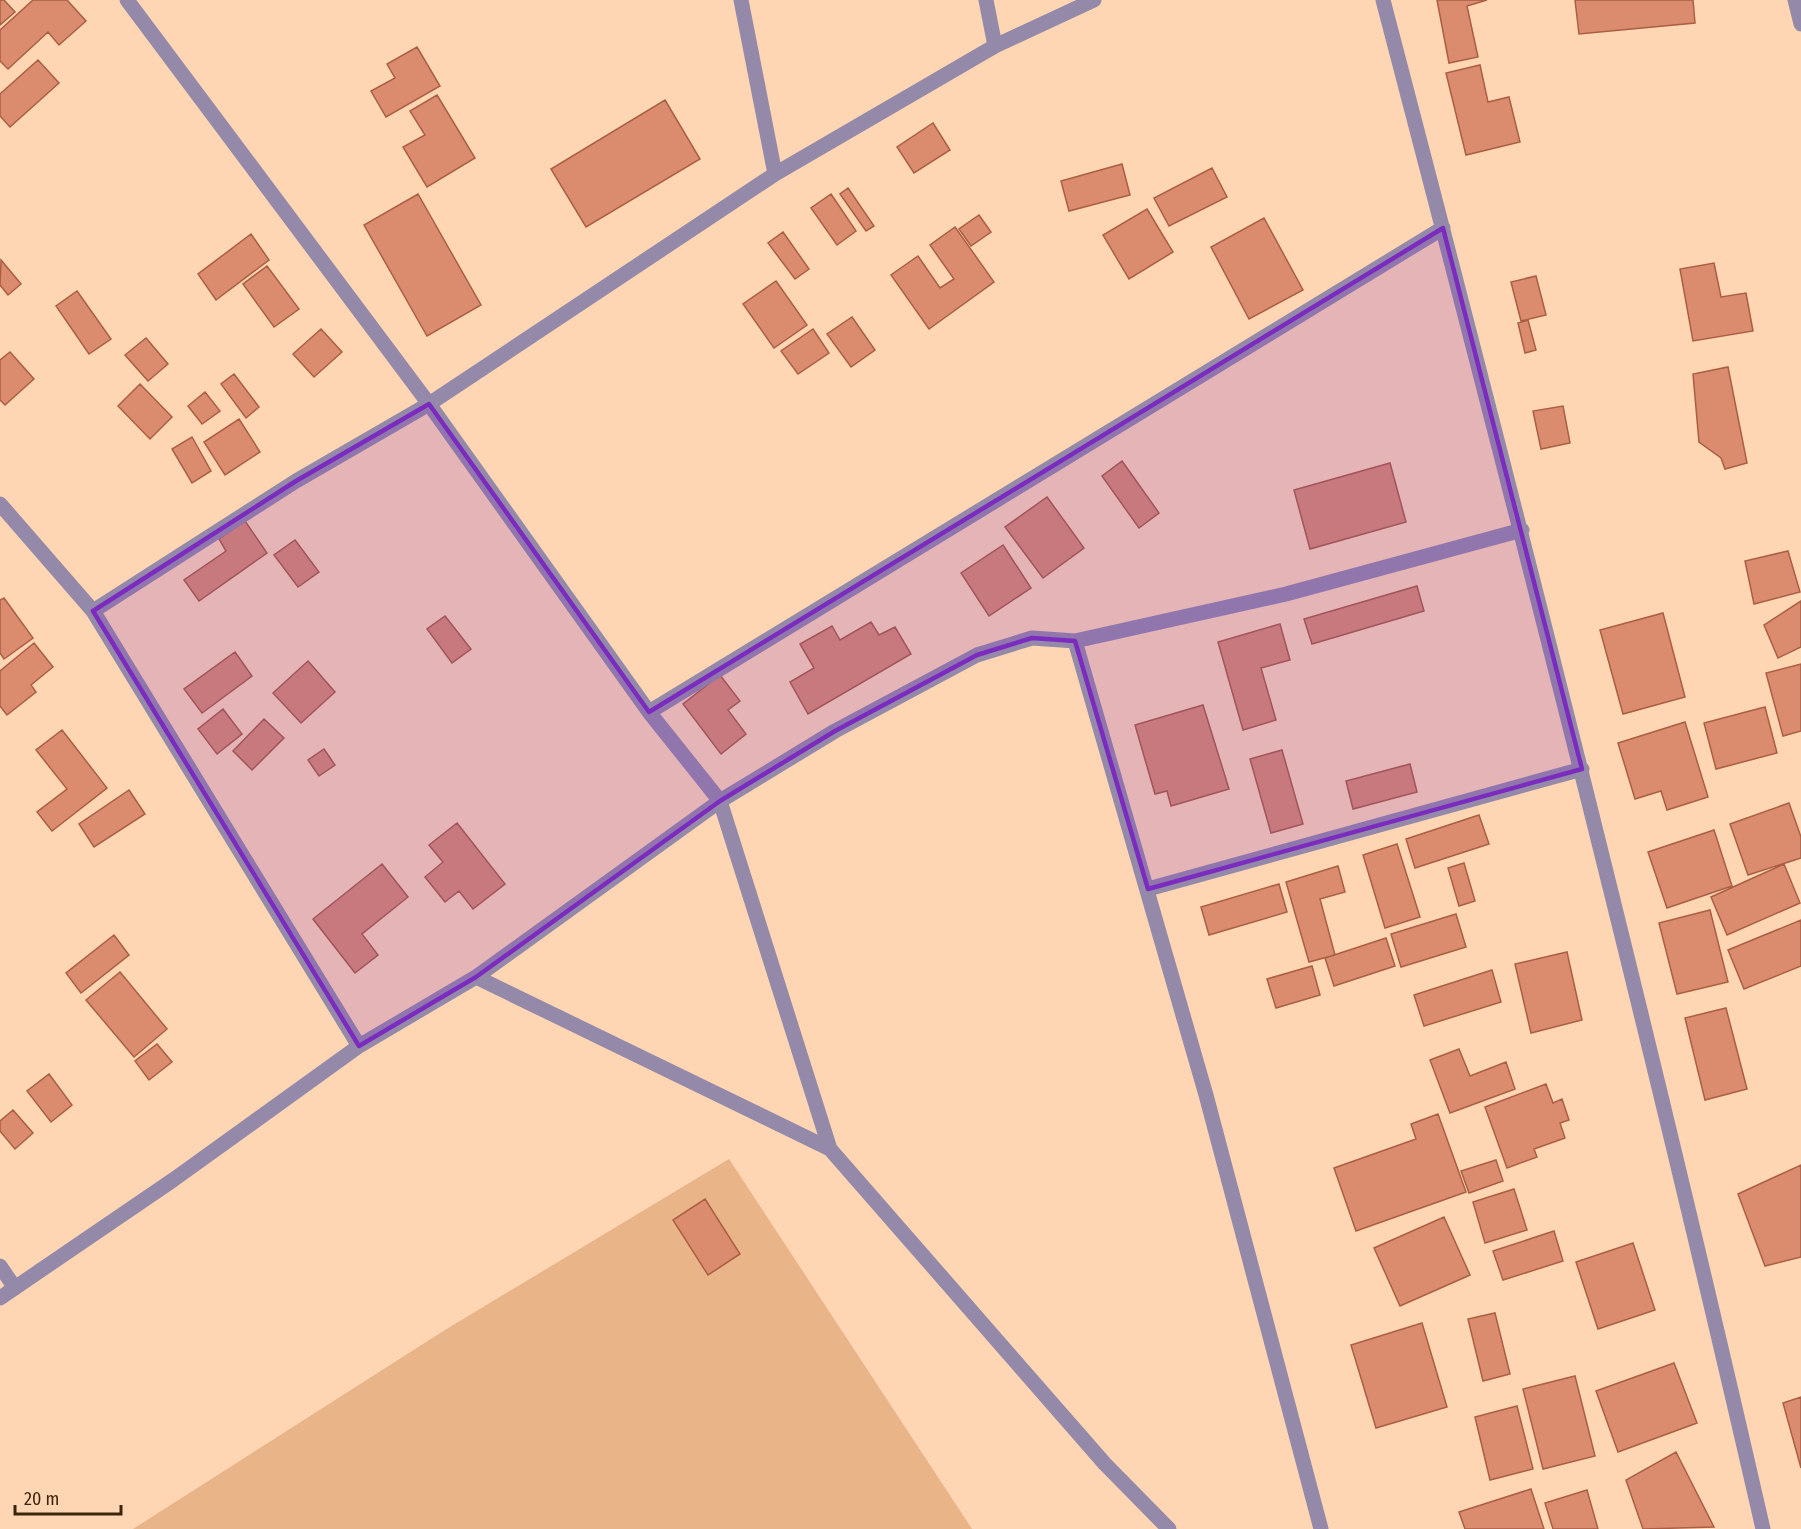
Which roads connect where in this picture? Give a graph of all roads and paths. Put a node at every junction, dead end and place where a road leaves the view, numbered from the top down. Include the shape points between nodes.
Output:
1 (127, 0) edge
2 (741, 0) edge
3 (986, 0) edge
4 (1094, 0) edge
5 (1383, 0) edge
6 (1795, 0) edge
7 (1801, 24) edge
8 (995, 46) junction
9 (775, 174) junction
10 (1443, 228) junction
11 (429, 404) junction
12 (0, 504) edge
13 (1522, 530) junction
14 (93, 611) junction
15 (1075, 641) junction
16 (649, 712) junction
17 (1582, 769) junction
18 (720, 801) junction
19 (1148, 889) junction
20 (476, 977) junction
21 (359, 1046) junction
22 (830, 1149) junction
23 (0, 1266) edge
24 (15, 1288) junction
25 (0, 1298) edge
26 (1169, 1529) edge
27 (1321, 1529) edge
28 (1763, 1529) edge

1 - 11 street
2 - 9 street
3 - 8 street
4 - 8 street
5 - 10 street
6 - 7 street
8 - 9 street
9 - 11 street
10 - 13 street
10 - 16 street
11 - 14 street via 296,481
11 - 16 street
12 - 14 street
13 - 15 street via 1286,594
13 - 17 street
14 - 21 street
15 - 18 street via 1032,638 977,655 835,731
15 - 19 street
16 - 18 street
17 - 19 street
17 - 28 street
18 - 20 street
18 - 22 street
19 - 27 street
20 - 21 street
20 - 22 street
21 - 24 street
22 - 26 street via 1105,1464
23 - 24 street
24 - 25 street

